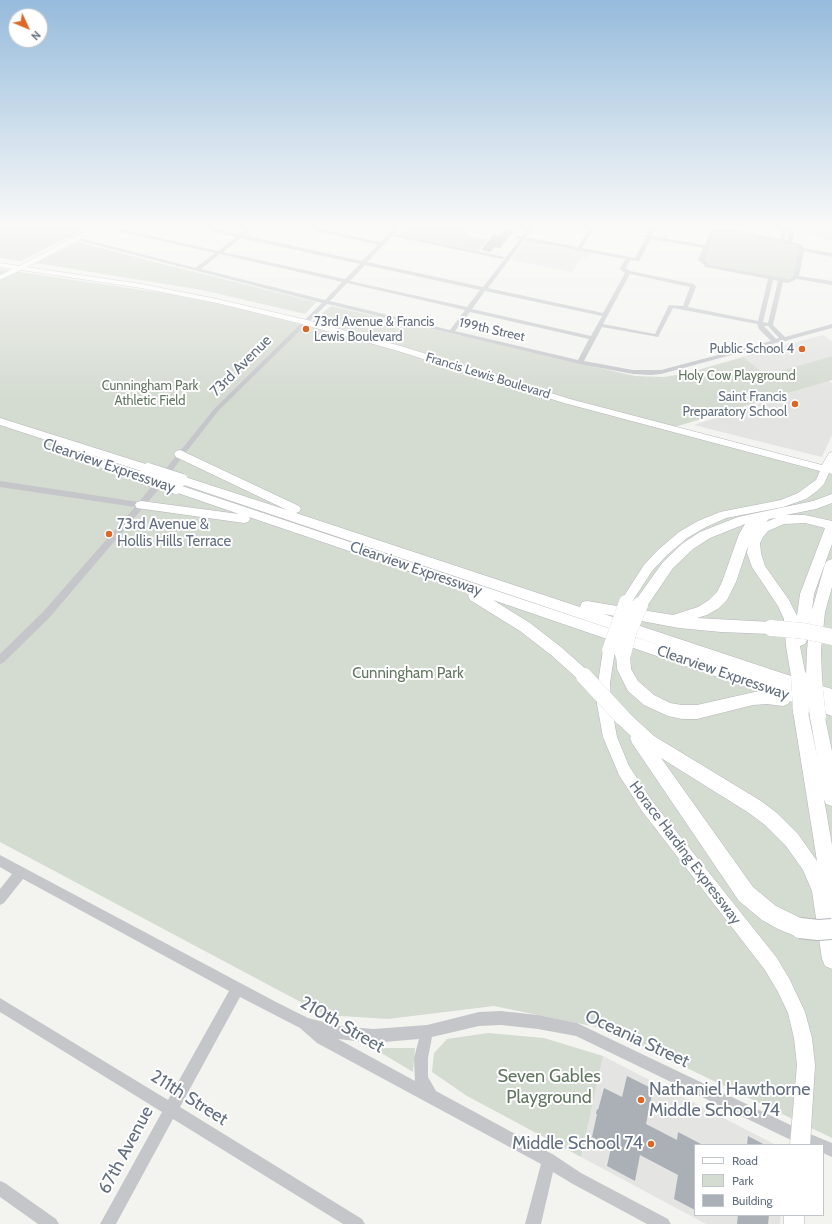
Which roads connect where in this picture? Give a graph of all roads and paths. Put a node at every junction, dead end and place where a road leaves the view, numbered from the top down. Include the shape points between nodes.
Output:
1 (118, 282) edge
2 (248, 282) edge
3 (345, 282) edge
4 (351, 282) edge
5 (452, 282) edge
6 (484, 282) edge
7 (485, 282) edge
8 (625, 282) edge
9 (678, 282) edge
10 (771, 282) edge
11 (781, 282) edge
12 (480, 288) junction
13 (766, 297) junction
14 (777, 299) junction
15 (325, 302) junction
16 (685, 307) junction
17 (465, 309) junction
18 (605, 315) junction
19 (306, 320) junction
20 (760, 323) junction
21 (600, 325) junction
22 (770, 325) junction
23 (832, 326) edge
24 (448, 331) junction
25 (593, 338) junction
26 (785, 340) junction
27 (776, 342) junction
28 (580, 362) junction
29 (0, 415) edge
30 (1, 428) edge
31 (80, 446) junction
32 (180, 454) junction
33 (830, 465) edge
34 (145, 473) junction
35 (0, 484) edge
36 (179, 484) junction
37 (832, 498) edge
38 (141, 505) junction
39 (780, 512) junction
40 (832, 526) edge
41 (359, 539) junction
42 (336, 542) junction
43 (399, 564) junction
44 (832, 564) edge
45 (487, 581) junction
46 (635, 608) junction
47 (832, 637) edge
48 (616, 652) junction
49 (0, 660) edge
50 (799, 677) junction
51 (832, 696) edge
52 (827, 713) edge
53 (622, 718) junction
54 (832, 763) edge
55 (832, 798) edge
56 (0, 861) edge
57 (21, 872) junction
58 (832, 898) edge
59 (0, 899) edge
60 (832, 929) edge
61 (832, 959) edge
62 (237, 989) junction
63 (0, 1005) edge
64 (306, 1023) junction
65 (427, 1032) junction
66 (432, 1097) junction
67 (170, 1109) junction
68 (800, 1141) edge
69 (816, 1144) edge
70 (549, 1160) junction
71 (0, 1188) edge
72 (51, 1224) edge
73 (108, 1224) edge
74 (358, 1224) edge
75 (533, 1224) edge
76 (663, 1224) edge

1 - 19 main road, Francis Lewis Boulevard
2 - 15 street, 199th Street
3 - 15 street, 73rd Avenue
4 - 17 street
5 - 12 street
6 - 12 street
7 - 12 street
8 - 18 street
9 - 16 street via 693,287
10 - 13 street
11 - 14 street
12 - 17 street
12 - 18 street
13 - 14 street
13 - 20 street
14 - 22 street
15 - 19 street, 73rd Avenue
15 - 24 street, 199th Street
16 - 20 street
16 - 21 street via 671,306 656,336
17 - 24 street
17 - 25 street
18 - 21 street
19 - 32 street, 73rd Avenue via 217,409
19 - 33 main road, Francis Lewis Boulevard via 381,338 573,398
20 - 22 street
20 - 27 street via 761,328
21 - 25 street
22 - 26 street
23 - 26 street, 199th Street
24 - 28 street, 199th Street
25 - 28 street
26 - 27 street, 199th Street
27 - 28 street, 199th Street via 661,372 633,372
29 - 31 highway
30 - 31 highway, Clearview Expressway
30 - 34 highway, Clearview Expressway
31 - 34 highway, Clearview Expressway
32 - 38 street, 73rd Avenue
32 - 41 highway
33 - 46 main road via 808,493 724,515 683,535 648,568
34 - 36 highway, Clearview Expressway, bridge
35 - 38 street
36 - 41 highway, Clearview Expressway
36 - 42 highway, Clearview Expressway
37 - 39 highway via 816,505
38 - 42 highway via 224,515
38 - 49 street, 73rd Avenue via 46,616
39 - 46 highway via 731,523 699,539 668,565
39 - 46 highway via 759,519 747,530 727,587 714,604 696,614 665,619
40 - 50 highway via 804,607
40 - 50 highway via 817,521 792,519 772,523 760,532 753,548 754,558 791,619
41 - 45 highway, Clearview Expressway
42 - 43 highway, Clearview Expressway
43 - 52 highway, Clearview Expressway
43 - 53 highway, bridge via 495,607 542,639 584,676
44 - 52 highway, bridge via 822,594 814,650 814,681
45 - 46 highway via 588,606
45 - 51 highway, Clearview Expressway
46 - 47 highway, bridge via 707,625 804,631
46 - 48 highway, bridge via 629,630
48 - 52 highway via 634,686 649,700 668,709 697,712 746,699 767,697
48 - 68 main road, Horace Harding Expressway via 604,683 605,716 614,749 624,770 647,806 771,964 796,1012 803,1038 806,1065
50 - 58 highway, bridge via 801,711
52 - 54 highway
52 - 55 highway
53 - 60 highway, bridge via 741,888 753,901 769,913 800,928
53 - 61 highway via 648,741 755,807 792,840 809,864 820,890
56 - 57 street, 210th Street
57 - 59 street
57 - 62 street, 210th Street
62 - 64 street, 210th Street
62 - 67 street, 67th Avenue
63 - 67 street, 211th Street
64 - 65 street, Oceania Street via 346,1034 373,1036
64 - 66 street, 210th Street via 322,1038
65 - 66 street via 421,1058 421,1078
65 - 68 street, Oceania Street via 480,1019 501,1018 577,1030
66 - 70 street, 210th Street
67 - 73 street, 67th Avenue
67 - 74 street, 211th Street
68 - 69 street, Oceania Street
70 - 75 street
70 - 76 street, 210th Street via 576,1178
71 - 72 street

